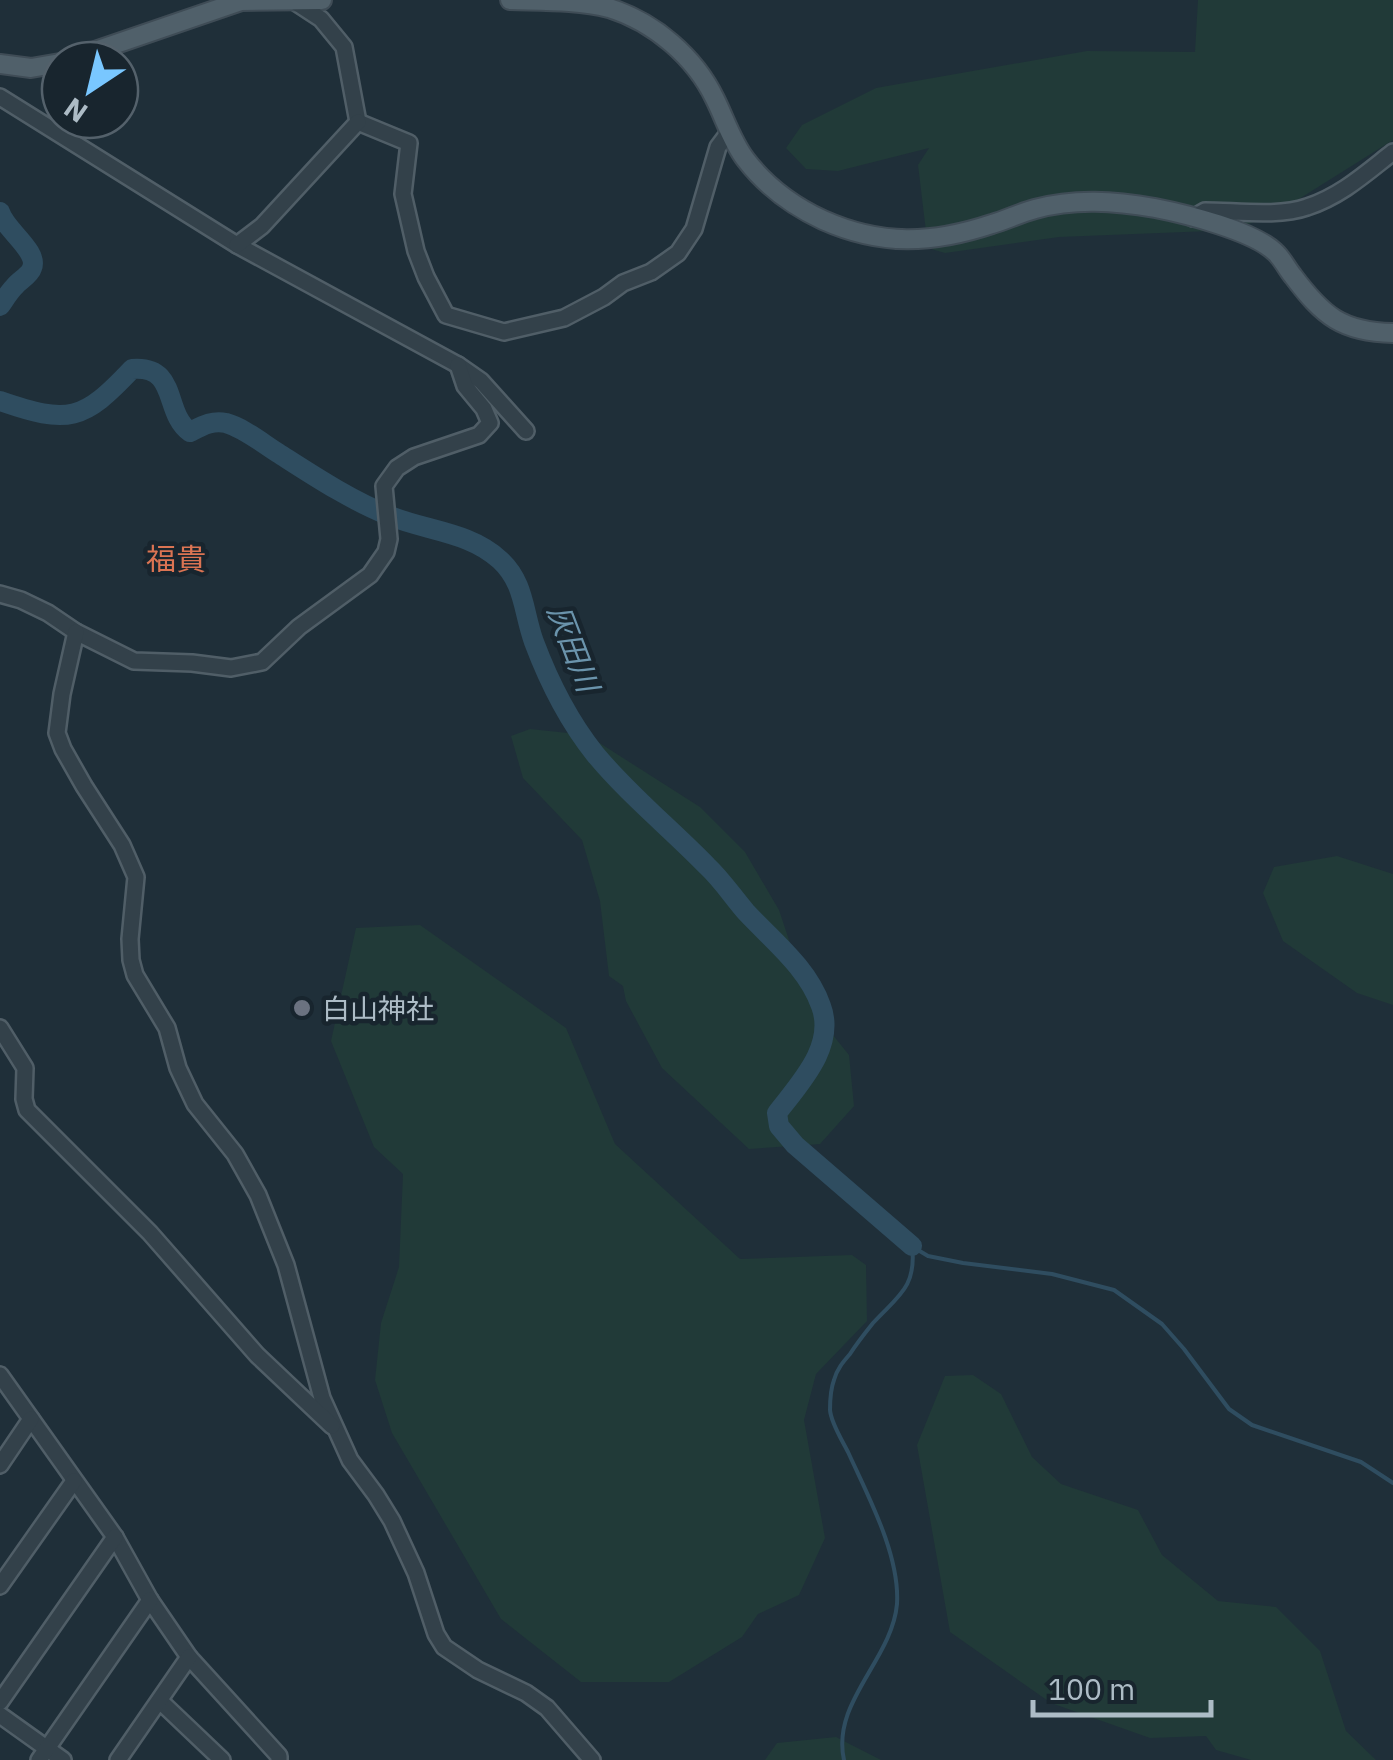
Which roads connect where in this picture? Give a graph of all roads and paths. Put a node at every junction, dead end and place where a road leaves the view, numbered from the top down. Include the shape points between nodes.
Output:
1 (292, 0) edge
2 (322, 0) edge
3 (510, 0) edge
4 (127, 40) edge
5 (0, 64) edge
6 (40, 66) edge
7 (0, 98) edge
8 (358, 122) junction
9 (730, 132) junction
10 (1393, 152) edge
11 (1193, 218) junction
12 (237, 245) junction
13 (1393, 333) edge
14 (458, 365) junction
15 (526, 431) dead end
16 (0, 594) edge
17 (76, 632) junction
18 (0, 1028) edge
19 (0, 1375) edge
20 (31, 1419) junction
21 (338, 1432) junction
22 (0, 1465) edge
23 (74, 1481) junction
24 (115, 1537) junction
25 (0, 1586) edge
26 (150, 1600) junction
27 (189, 1657) junction
28 (160, 1701) junction
29 (0, 1702) edge
30 (0, 1715) edge
31 (42, 1754) edge
32 (213, 1757) edge
33 (64, 1760) edge
34 (118, 1760) edge
35 (279, 1760) edge
36 (592, 1760) edge

1 - 2 main road
1 - 4 main road via 241,1
1 - 8 street via 321,19 344,47
3 - 9 main road via 606,7 636,19 691,61
5 - 6 main road
7 - 12 street
8 - 9 street via 409,143 403,194 426,277 446,315 504,332 564,318 678,253 694,229 718,147
8 - 12 street
9 - 11 main road via 744,158 793,205 874,237 923,240 1037,208 1102,200
10 - 11 street via 1347,189 1310,207 1205,211
11 - 13 main road via 1252,236 1276,252 1320,308 1351,329
12 - 14 street
14 - 15 street
14 - 17 street via 490,423 479,435 397,468 384,486 386,552 370,575 262,662 232,668 134,661
16 - 17 street
17 - 21 street via 57,732 136,877 130,939 135,974 166,1028 195,1104 236,1154 258,1195
18 - 21 street via 25,1068 26,1110 150,1233 256,1355
19 - 20 street
20 - 22 street
20 - 23 street
21 - 36 street via 392,1521 444,1646 547,1708
23 - 24 street
23 - 25 street
24 - 26 street
24 - 29 street
26 - 27 street
26 - 31 street
27 - 28 street
27 - 35 street
28 - 32 street
28 - 34 street
30 - 31 street
31 - 33 street

